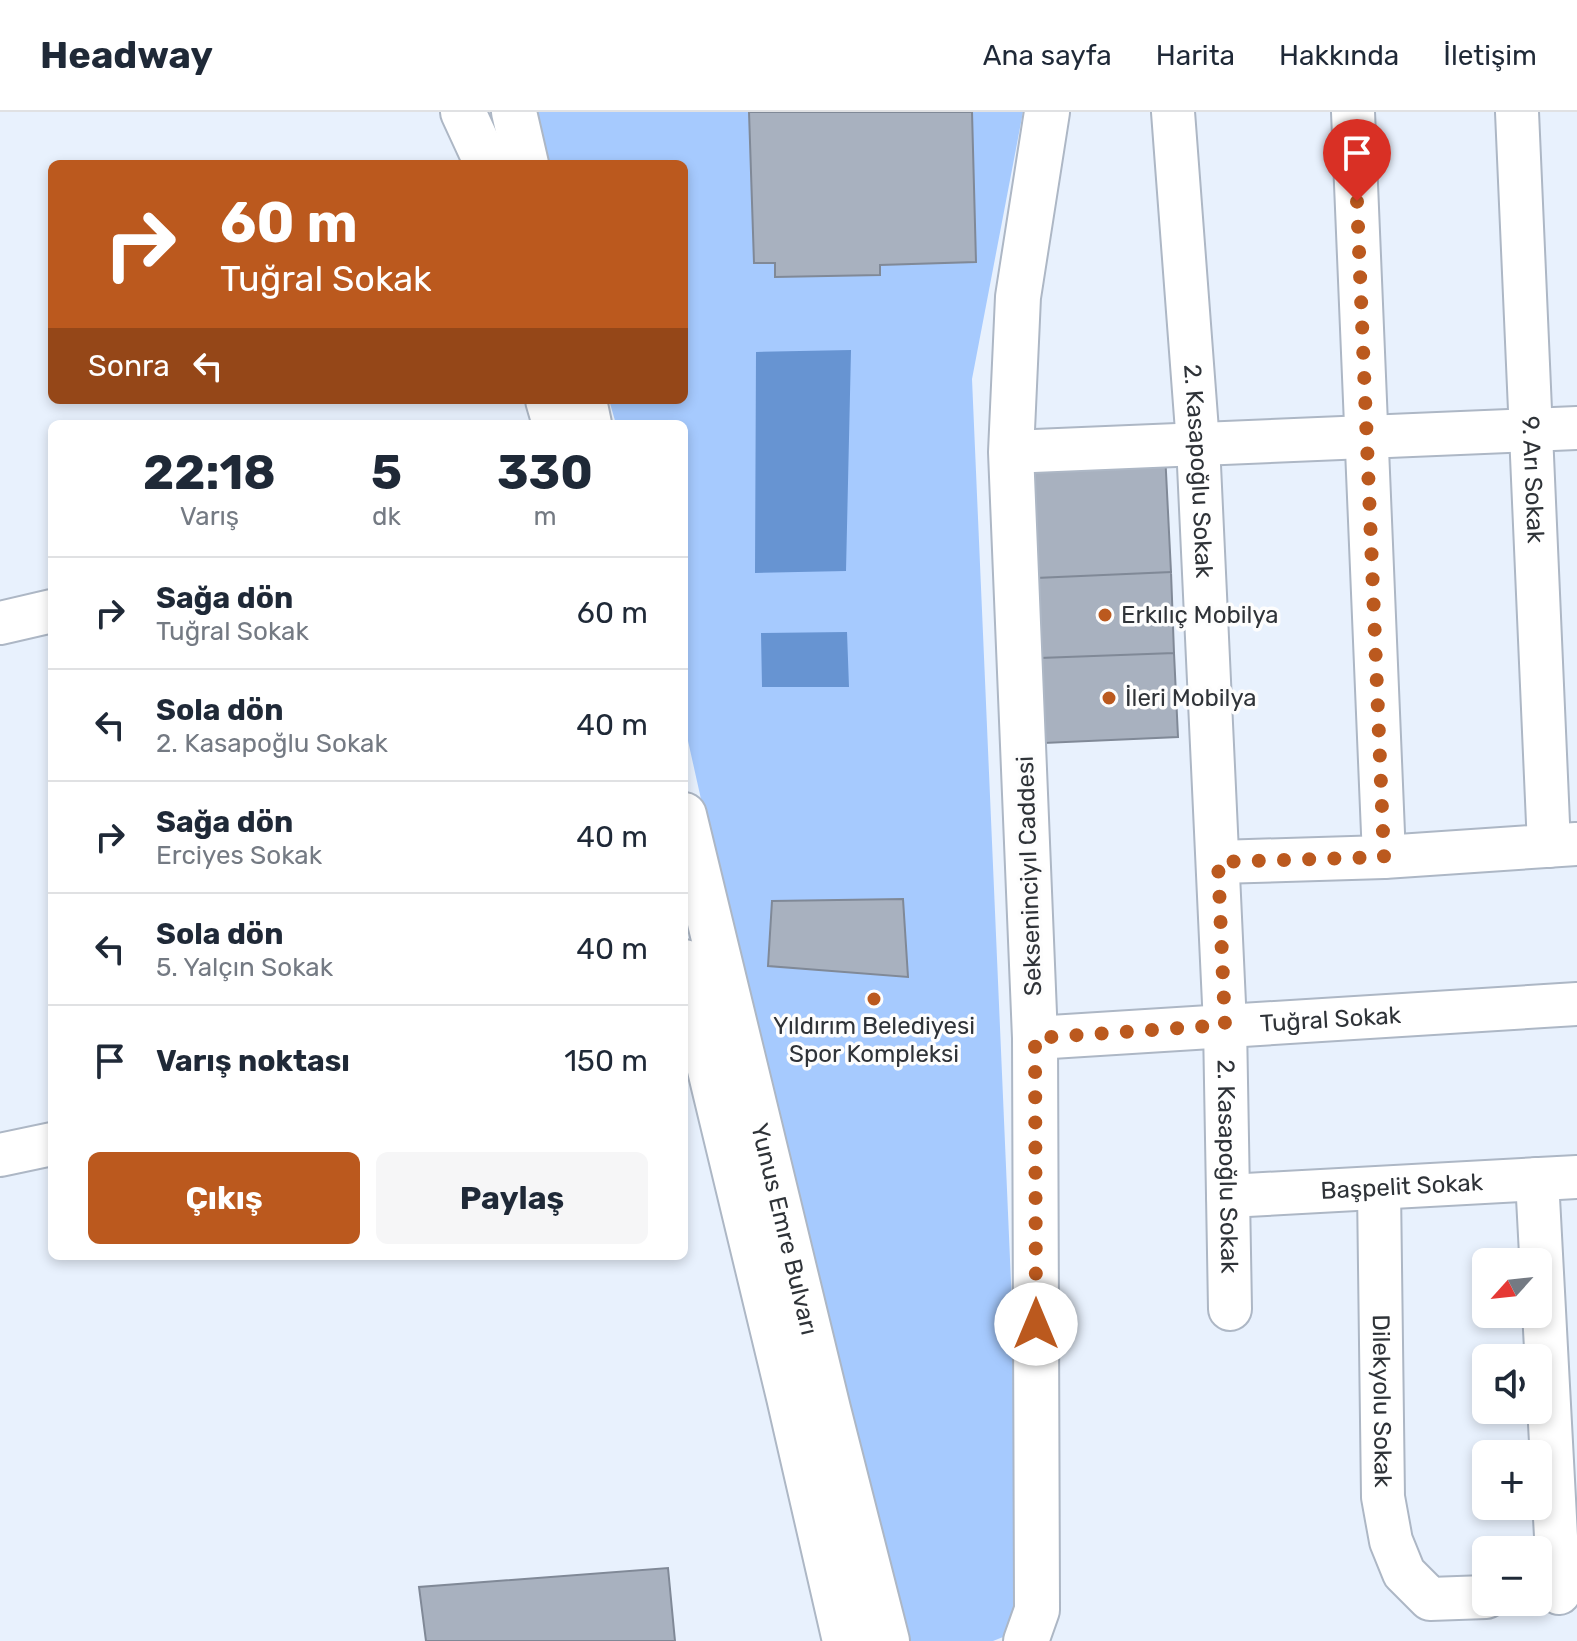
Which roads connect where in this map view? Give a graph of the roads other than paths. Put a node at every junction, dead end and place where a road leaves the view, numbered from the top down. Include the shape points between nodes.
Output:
1 (463, 112) edge
2 (473, 112) edge
3 (514, 112) edge
4 (1047, 112) edge
5 (1173, 112) edge
6 (1353, 112) edge
7 (1517, 112) edge
8 (485, 160) edge
9 (486, 160) edge
10 (525, 160) edge
11 (1577, 428) edge
12 (1532, 430) junction
13 (1368, 437) junction
14 (1198, 444) junction
15 (1011, 452) junction
16 (48, 612) edge
17 (0, 623) edge
18 (688, 832) edge
19 (1563, 845) edge
20 (1384, 857) junction
21 (1218, 862) junction
22 (688, 993) edge
23 (1577, 1004) edge
24 (1225, 1025) junction
25 (1035, 1038) junction
26 (48, 1145) edge
27 (0, 1155) edge
28 (1557, 1178) edge
29 (1379, 1189) junction
30 (1228, 1196) junction
31 (1230, 1309) dead end
32 (1558, 1593) edge
33 (1472, 1598) edge
34 (845, 1641) edge
35 (887, 1641) edge
36 (1026, 1641) edge

1 - 8 main road
2 - 9 main road
3 - 10 main road
4 - 15 main road, Sekseninciyıl Caddesi via 1018,297
5 - 14 street, 2. Kasapoğlu Sokak
6 - 13 street
7 - 12 street, 9. Arı Sokak
11 - 12 street
12 - 13 street
12 - 19 street, 9. Arı Sokak
13 - 14 street
13 - 20 street
14 - 15 street
14 - 21 street, 2. Kasapoğlu Sokak
15 - 25 main road, Sekseninciyıl Caddesi
16 - 17 street
18 - 35 main road, Yunus Emre Bulvarı
19 - 20 street
20 - 21 street
21 - 24 street, 2. Kasapoğlu Sokak
22 - 34 main road, Yunus Emre Bulvarı
23 - 24 street, Tuğral Sokak
24 - 25 street, Tuğral Sokak
24 - 30 street, 2. Kasapoğlu Sokak
25 - 36 main road, Sekseninciyıl Caddesi via 1037,1610
26 - 27 street
28 - 29 street, Başpelit Sokak
28 - 32 street
29 - 30 street, Başpelit Sokak
29 - 33 street, Dilekyolu Sokak via 1383,1497 1391,1541 1404,1573 1430,1599
30 - 31 street, 2. Kasapoğlu Sokak

